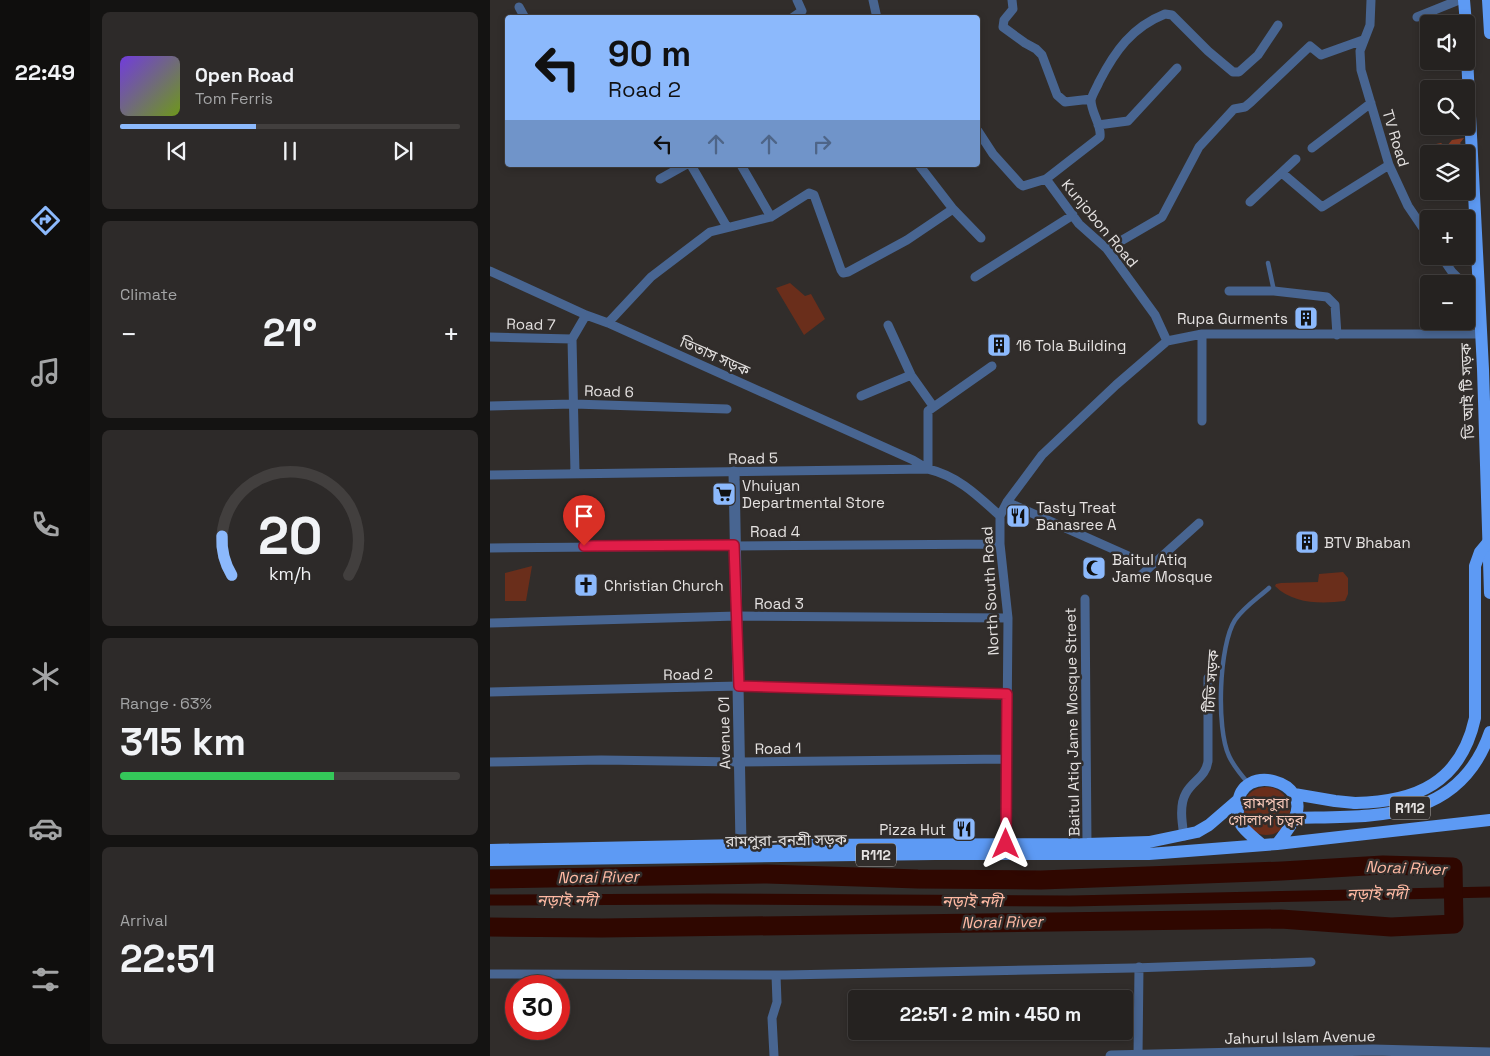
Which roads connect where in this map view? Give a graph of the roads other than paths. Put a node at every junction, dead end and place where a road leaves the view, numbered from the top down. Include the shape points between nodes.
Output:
1 (797, 0) edge
2 (873, 0) edge
3 (1012, 0) edge
4 (1371, 0) edge
5 (1459, 0) edge
6 (1464, 0) edge
7 (1488, 0) edge
8 (519, 7) dead end
9 (524, 15) edge
10 (796, 15) edge
11 (876, 15) edge
12 (1465, 15) edge
13 (1417, 17) dead end
14 (1278, 25) dead end
15 (1490, 33) edge
16 (1363, 40) junction
17 (1178, 68) dead end
18 (1468, 70) edge
19 (1091, 99) junction
20 (1371, 103) junction
21 (1098, 125) junction
22 (980, 134) edge
23 (1312, 148) dead end
24 (1296, 159) dead end
25 (1389, 165) junction
26 (681, 167) edge
27 (692, 167) edge
28 (742, 167) edge
29 (921, 167) edge
30 (1282, 173) junction
31 (660, 179) dead end
32 (1046, 179) junction
33 (1250, 202) dead end
34 (953, 209) junction
35 (1073, 216) junction
36 (771, 217) junction
37 (1420, 224) edge
38 (727, 227) junction
39 (981, 238) dead end
40 (1107, 249) junction
41 (1268, 263) dead end
42 (490, 271) edge
43 (975, 277) dead end
44 (1229, 291) dead end
45 (1274, 291) junction
46 (1475, 292) edge
47 (1478, 294) junction
48 (586, 315) junction
49 (608, 323) junction
50 (888, 325) dead end
51 (1202, 334) junction
52 (1481, 334) junction
53 (1337, 335) junction
54 (490, 337) edge
55 (572, 339) junction
56 (1167, 341) junction
57 (992, 366) dead end
58 (911, 375) junction
59 (861, 396) dead end
60 (574, 404) junction
61 (490, 406) edge
62 (933, 406) junction
63 (727, 410) dead end
64 (1202, 422) dead end
65 (928, 469) junction
66 (734, 472) junction
67 (575, 473) junction
68 (490, 475) edge
69 (1007, 502) junction
70 (1000, 516) junction
71 (1199, 523) dead end
72 (1490, 540) edge
73 (1000, 544) junction
74 (734, 545) junction
75 (490, 548) edge
76 (1151, 566) junction
77 (1140, 576) dead end
78 (1269, 588) dead end
79 (1490, 593) edge
80 (1085, 599) dead end
81 (737, 616) junction
82 (1008, 618) junction
83 (490, 624) edge
84 (1208, 678) dead end
85 (739, 686) junction
86 (490, 692) edge
87 (1007, 694) junction
88 (1490, 732) edge
89 (1007, 759) junction
90 (490, 762) edge
91 (739, 762) junction
92 (1249, 784) junction
93 (1294, 794) junction
94 (1238, 800) junction
95 (1295, 818) junction
96 (1490, 820) edge
97 (1184, 836) junction
98 (1006, 844) junction
99 (1088, 844) junction
100 (1277, 844) junction
101 (741, 845) junction
102 (1262, 845) junction
103 (490, 850) edge
104 (490, 860) edge
105 (1312, 962) dead end
106 (1140, 967) junction
107 (490, 974) edge
108 (776, 975) junction
109 (1373, 1053) edge
110 (1334, 1054) edge
111 (1470, 1054) edge
112 (1490, 1054) edge
113 (1213, 1055) edge
114 (774, 1056) edge
115 (1111, 1056) edge
116 (1138, 1056) edge

1 - 10 street via 802,11
2 - 11 street
3 - 19 street via 1013,9 1004,20 1003,27 1042,55 1057,95 1065,102
4 - 16 street, TV Road via 1370,25
5 - 13 street
6 - 12 main road
7 - 15 main road
8 - 9 street
14 - 19 street via 1258,55 1243,69 1234,72 1172,15 1165,14 1126,39
16 - 20 street, TV Road via 1361,70
16 - 40 street via 1321,55 1310,46 1245,107 1234,109 1199,147 1162,217
17 - 21 street via 1128,121
18 - 47 main road, ডি আই টি সড়ক
19 - 21 street
20 - 23 street
20 - 25 street, TV Road
21 - 32 street via 1100,137
22 - 32 street, Kunjobon Road via 1020,184 1023,186
24 - 30 street
25 - 30 street via 1322,207
25 - 37 street, TV Road
26 - 31 street
27 - 38 street
28 - 36 street
29 - 34 street
30 - 33 street
32 - 35 street, Kunjobon Road
34 - 36 street via 907,240 843,273 814,195 809,193
34 - 39 street
35 - 40 street, Kunjobon Road
35 - 43 street
36 - 38 street
38 - 49 street via 710,232 651,277
40 - 56 street, Kunjobon Road via 1155,315
41 - 45 lane
42 - 48 street, তিতাস সড়ক
44 - 45 street
45 - 53 street via 1331,300
46 - 47 street
47 - 52 main road, ডি আই টি সড়ক
48 - 49 street, তিতাস সড়ক
48 - 55 street
49 - 65 street, তিতাস সড়ক
50 - 58 street
51 - 53 street
51 - 56 street
51 - 64 street
52 - 53 street
52 - 79 main road, ডি আই টি সড়ক
54 - 55 street, Road 7
55 - 60 street
56 - 69 street via 1042,455
57 - 62 street
58 - 59 street
58 - 62 street
60 - 61 street, Road 6
60 - 63 street, Road 6
60 - 67 street
62 - 65 street via 928,411
65 - 66 street, Road 5
65 - 70 street, Road 5 via 963,483
66 - 67 street, Road 5
66 - 74 street, Avenue 01
67 - 68 street, Road 5
69 - 70 street
69 - 76 street
70 - 73 street, North South Road
71 - 76 street
72 - 93 main road, bridge via 1474,566 1475,718 1463,755 1443,778 1430,787 1387,801 1335,801
73 - 74 street, Road 4
73 - 82 street, North South Road
74 - 75 street, Road 4
74 - 81 street, Avenue 01
76 - 77 street
78 - 92 lane, টিভি সড়ক via 1235,620 1226,642 1221,719 1224,740 1228,756
80 - 99 street, Baitul Atiq Jame Mosque Street
81 - 82 street, Road 3
81 - 83 street, Road 3
81 - 85 street, Avenue 01
82 - 87 street, North South Road
84 - 97 street via 1207,769 1186,793 1182,814
85 - 86 street, Road 2
85 - 87 street, Road 2
85 - 91 street, Avenue 01
87 - 89 street, North South Road
88 - 95 main road, R112 via 1474,766 1453,789 1418,806 1368,816
89 - 91 street, Road 1
89 - 98 street, North South Road
90 - 91 street, Road 1
91 - 101 street, Avenue 01
92 - 93 main road via 1259,780 1274,781
92 - 94 main road
93 - 95 main road via 1297,803
94 - 97 main road, রামপুরা-বনশ্রী সড়ক via 1209,825
94 - 102 main road via 1239,822
95 - 100 main road
96 - 100 main road, R112
97 - 99 main road, রামপুরা-বনশ্রী সড়ক / R112 via 1149,842
98 - 99 main road, রামপুরা-বনশ্রী সড়ক / R112
98 - 101 main road, রামপুরা-বনশ্রী সড়ক / R112
100 - 102 main road, R112
101 - 103 main road, রামপুরা-বনশ্রী সড়ক / R112
102 - 104 main road, রামপুরা-বনশ্রী সড়ক / R112 via 1149,854
105 - 106 street
106 - 108 street
106 - 116 street
107 - 108 street
108 - 114 street via 777,1002 772,1018
109 - 110 street, Jahurul Islam Avenue
109 - 111 street, Jahurul Islam Avenue
110 - 113 street, Jahurul Islam Avenue
111 - 112 street, Jahurul Islam Avenue
113 - 116 street, Jahurul Islam Avenue
115 - 116 street, Jahurul Islam Avenue

